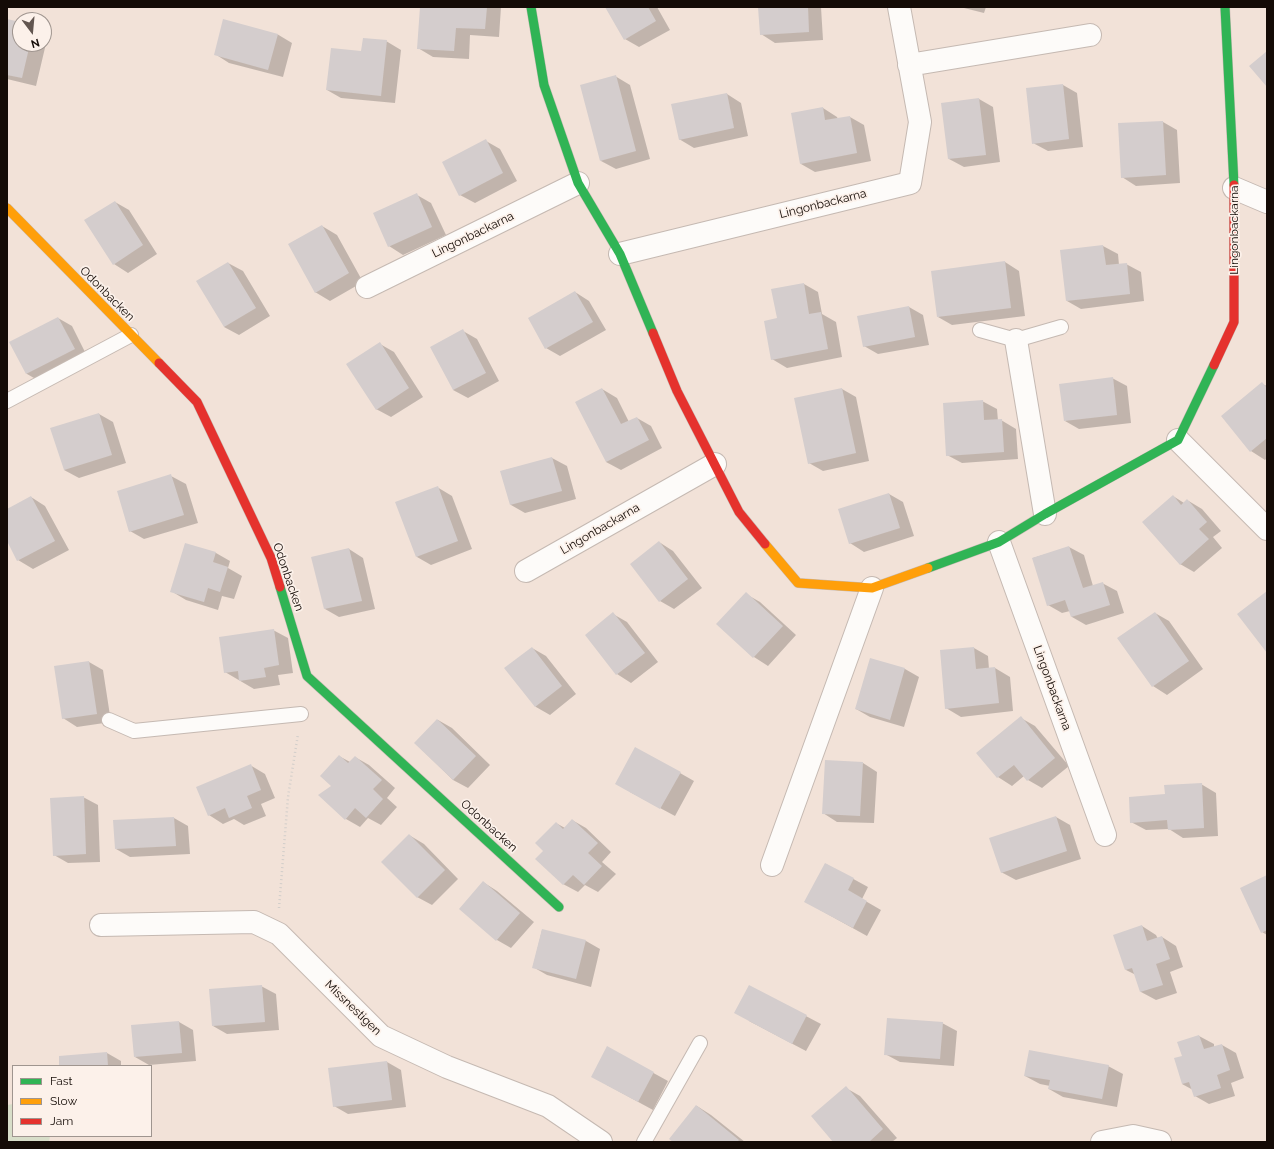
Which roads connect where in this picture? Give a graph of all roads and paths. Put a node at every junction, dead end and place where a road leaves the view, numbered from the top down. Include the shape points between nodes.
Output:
1 (531, 7) edge
2 (899, 7) edge
3 (1225, 7) edge
4 (1090, 35) dead end
5 (909, 65) junction
6 (578, 183) junction
7 (1234, 188) junction
8 (1267, 202) edge
9 (7, 208) edge
10 (620, 254) junction
11 (367, 287) dead end
12 (1061, 327) dead end
13 (980, 330) dead end
14 (130, 335) junction
15 (1016, 340) junction
16 (7, 401) edge
17 (1178, 440) junction
18 (715, 464) junction
19 (1045, 514) junction
20 (1267, 529) edge
21 (999, 542) junction
22 (526, 571) dead end
23 (872, 588) junction
24 (301, 714) joint
25 (109, 720) dead end
26 (1105, 835) dead end
27 (772, 865) dead end
28 (559, 907) dead end
29 (101, 925) dead end
30 (279, 934) junction
31 (700, 1043) dead end
32 (601, 1142) edge
33 (644, 1142) edge
34 (1102, 1142) edge
35 (1160, 1142) edge

1 - 6 street via 544,85
2 - 5 street, Lingonbackarna
3 - 7 street, Lingonbackarna
4 - 5 street
5 - 10 street, Lingonbackarna via 920,122 910,184
6 - 10 street
6 - 11 street, Lingonbackarna
7 - 8 street
7 - 17 street, Lingonbackarna via 1234,322
9 - 14 street, Odonbacken
10 - 18 street via 677,392
12 - 15 lane
13 - 15 lane
14 - 16 lane
14 - 28 street, Odonbacken via 197,402 271,558 307,676
15 - 19 street
17 - 19 street
17 - 20 street
18 - 22 street, Lingonbackarna
18 - 23 street via 739,512 798,583
19 - 21 street
21 - 23 street
21 - 26 street, Lingonbackarna
23 - 27 street
24 - 25 lane via 134,731
24 - 30 path via 288,797 279,900
29 - 30 street, Missnestigen via 254,922
30 - 32 street, Missnestigen via 381,1036 447,1067 548,1106
31 - 33 lane
34 - 35 street via 1133,1136

